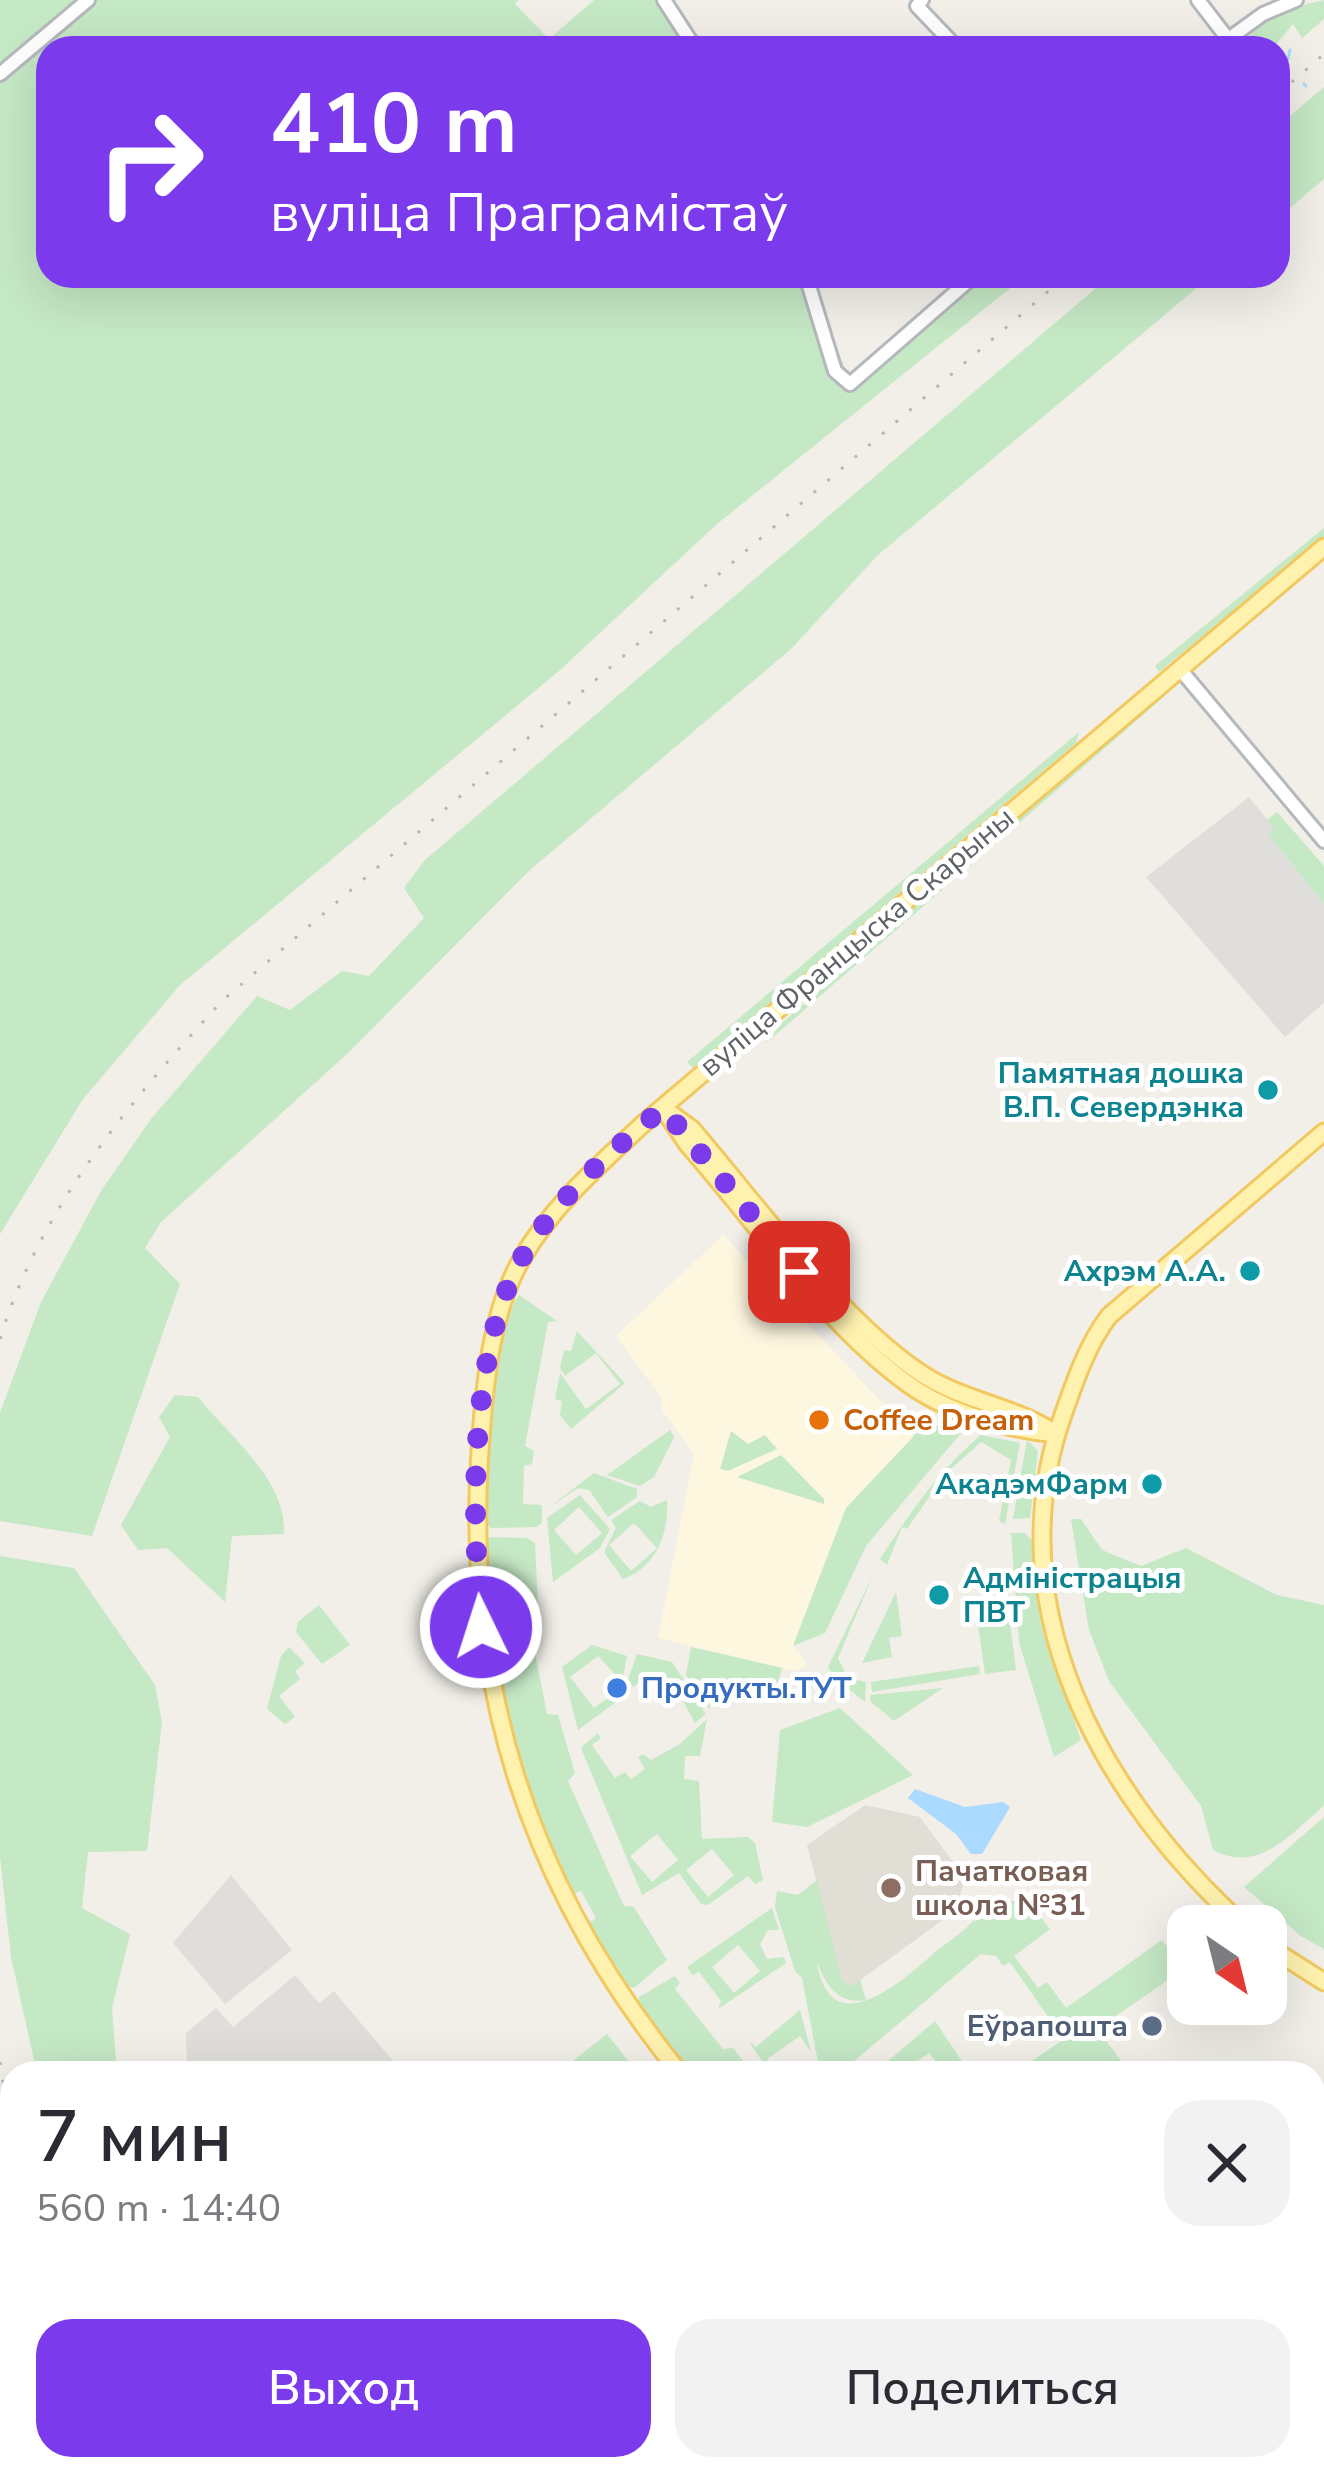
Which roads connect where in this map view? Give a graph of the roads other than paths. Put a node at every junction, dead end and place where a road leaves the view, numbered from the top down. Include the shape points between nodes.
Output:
1 (88, 0) edge
2 (664, 0) edge
3 (1198, 0) edge
4 (1296, 0) edge
5 (920, 3) edge
6 (45, 36) edge
7 (686, 36) edge
8 (947, 36) edge
9 (1218, 36) edge
10 (1234, 36) edge
11 (36, 44) edge
12 (0, 74) edge
13 (810, 288) edge
14 (960, 288) edge
15 (1324, 547) edge
16 (1179, 668) junction
17 (1324, 841) edge
18 (663, 1108) junction
19 (1324, 1132) edge
20 (1056, 1434) junction
21 (1222, 1905) edge
22 (1287, 1958) edge
23 (1324, 1982) edge
24 (671, 2061) edge

1 - 6 street
2 - 7 street
3 - 9 street
4 - 10 street
5 - 8 street
11 - 12 street
13 - 14 street via 835,371 850,384
15 - 16 main road, вуліца Францыска Скарыны
16 - 17 street
16 - 18 main road, вуліца Францыска Скарыны
18 - 20 main road via 692,1129 894,1354 945,1388 1029,1416
18 - 24 main road, вуліца Францыска Скарыны via 593,1170 511,1280 488,1367 475,1533 488,1672 536,1839 590,1947
19 - 20 main road via 1108,1316
20 - 21 main road via 1042,1505 1042,1575 1070,1686 1144,1816
22 - 23 main road

